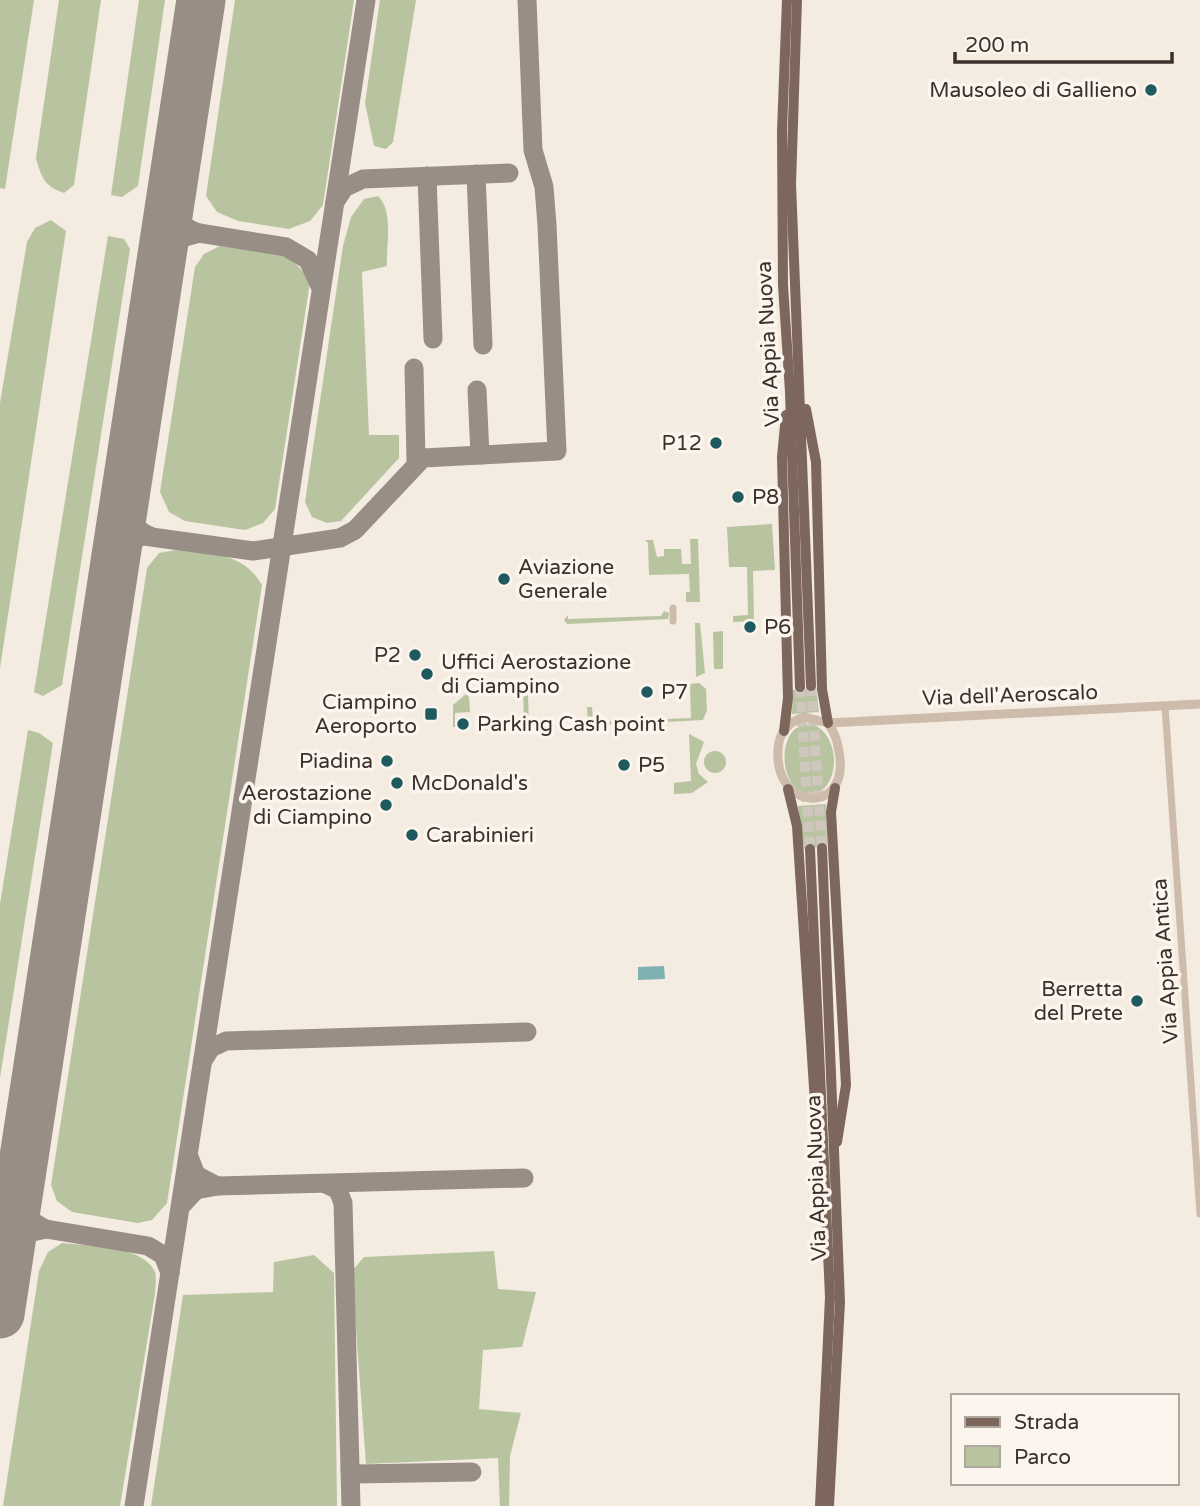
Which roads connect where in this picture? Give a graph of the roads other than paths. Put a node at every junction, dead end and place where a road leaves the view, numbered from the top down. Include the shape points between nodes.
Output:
1 (787, 0) edge
2 (797, 0) edge
3 (796, 392) junction
4 (673, 608) dead end
5 (673, 621) dead end
6 (805, 686) tunnel mouth
7 (1200, 704) edge
8 (1166, 706) junction
9 (857, 719) junction
10 (828, 723) junction
11 (783, 731) junction
12 (838, 744) junction
13 (835, 788) junction
14 (788, 789) junction
15 (816, 848) tunnel mouth
16 (829, 1165) junction
17 (1200, 1214) edge
18 (820, 1506) edge
19 (829, 1506) edge

1 - 3 main road, Via Appia Nuova via 783,285
2 - 3 main road, Via Appia Nuova via 791,184
3 - 6 main road, Via Appia Nuova
3 - 10 main road via 816,456 822,689
3 - 11 main road via 782,450 788,698
4 - 5 street
7 - 8 street, Via dell'Aeroscalo
8 - 9 street, Via dell'Aeroscalo
8 - 17 street, Via Appia Antica
9 - 10 street, Via dell'Aeroscalo
9 - 12 street via 844,728
10 - 11 street via 804,717
10 - 12 street
11 - 14 street via 779,771
12 - 13 street via 841,774
13 - 14 street via 810,798
13 - 16 main road via 831,812 846,1085
14 - 16 main road via 797,826 815,1105
15 - 16 main road, Via Appia Nuova
16 - 18 main road, Via Appia Nuova via 830,1297
16 - 19 main road, Via Appia Nuova via 840,1302

